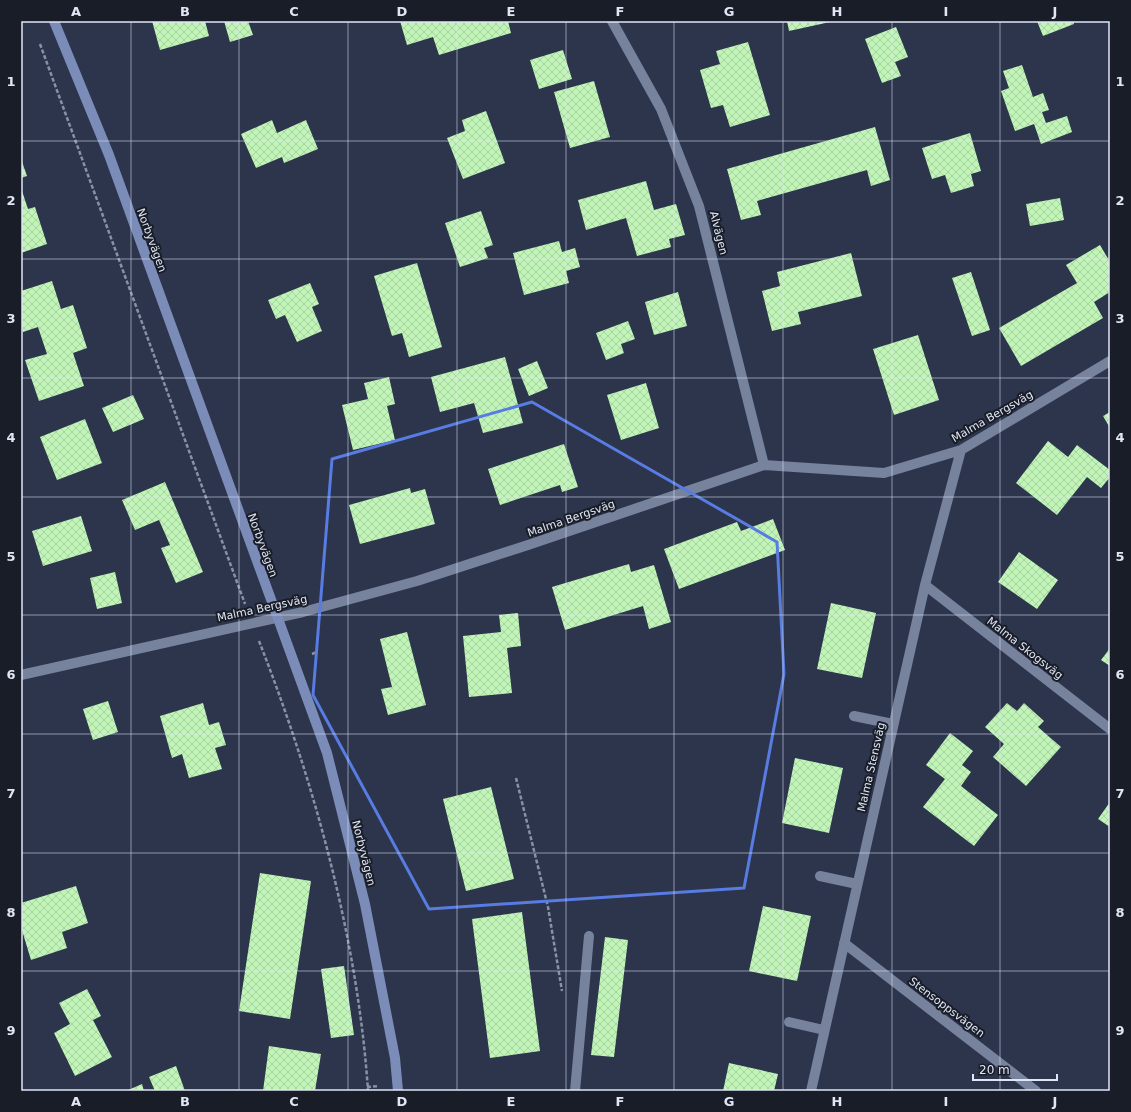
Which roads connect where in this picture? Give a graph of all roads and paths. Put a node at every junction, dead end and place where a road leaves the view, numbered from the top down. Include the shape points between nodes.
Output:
1 (54, 21) edge
2 (612, 21) edge
3 (39, 43) dead end
4 (1110, 360) edge
5 (961, 450) junction
6 (764, 465) junction
7 (925, 585) junction
8 (276, 617) junction
9 (252, 622) junction
10 (21, 675) edge
11 (854, 716) dead end
12 (893, 724) junction
13 (1110, 730) edge
14 (516, 778) dead end
15 (820, 876) dead end
16 (857, 884) junction
17 (589, 936) dead end
18 (844, 943) junction
19 (563, 992) dead end
20 (789, 1022) dead end
21 (824, 1030) junction
22 (368, 1091) edge
23 (398, 1091) edge
24 (575, 1091) edge
25 (811, 1091) edge
26 (1036, 1091) edge

1 - 8 street, Norbyvägen via 109,155
2 - 6 street, Alvägen via 661,110 699,206
3 - 9 path
4 - 5 street, Malma Bergsväg
5 - 6 street, Malma Bergsväg via 884,473
5 - 7 street, Malma Stensväg
6 - 8 street, Malma Bergsväg via 417,581
7 - 12 street, Malma Stensväg
7 - 13 street, Malma Skogsväg
8 - 9 street, Malma Bergsväg
8 - 23 street, Norbyvägen via 327,753 364,904 395,1058
9 - 10 street, Malma Bergsväg
9 - 22 path via 282,702 336,887 355,976
11 - 12 street
12 - 16 street, Malma Stensväg
14 - 19 path via 548,907
15 - 16 street
16 - 18 street, Malma Stensväg
17 - 24 street
18 - 21 street, Malma Stensväg
18 - 26 street, Stensoppsvägen
20 - 21 street
21 - 25 street, Malma Stensväg

